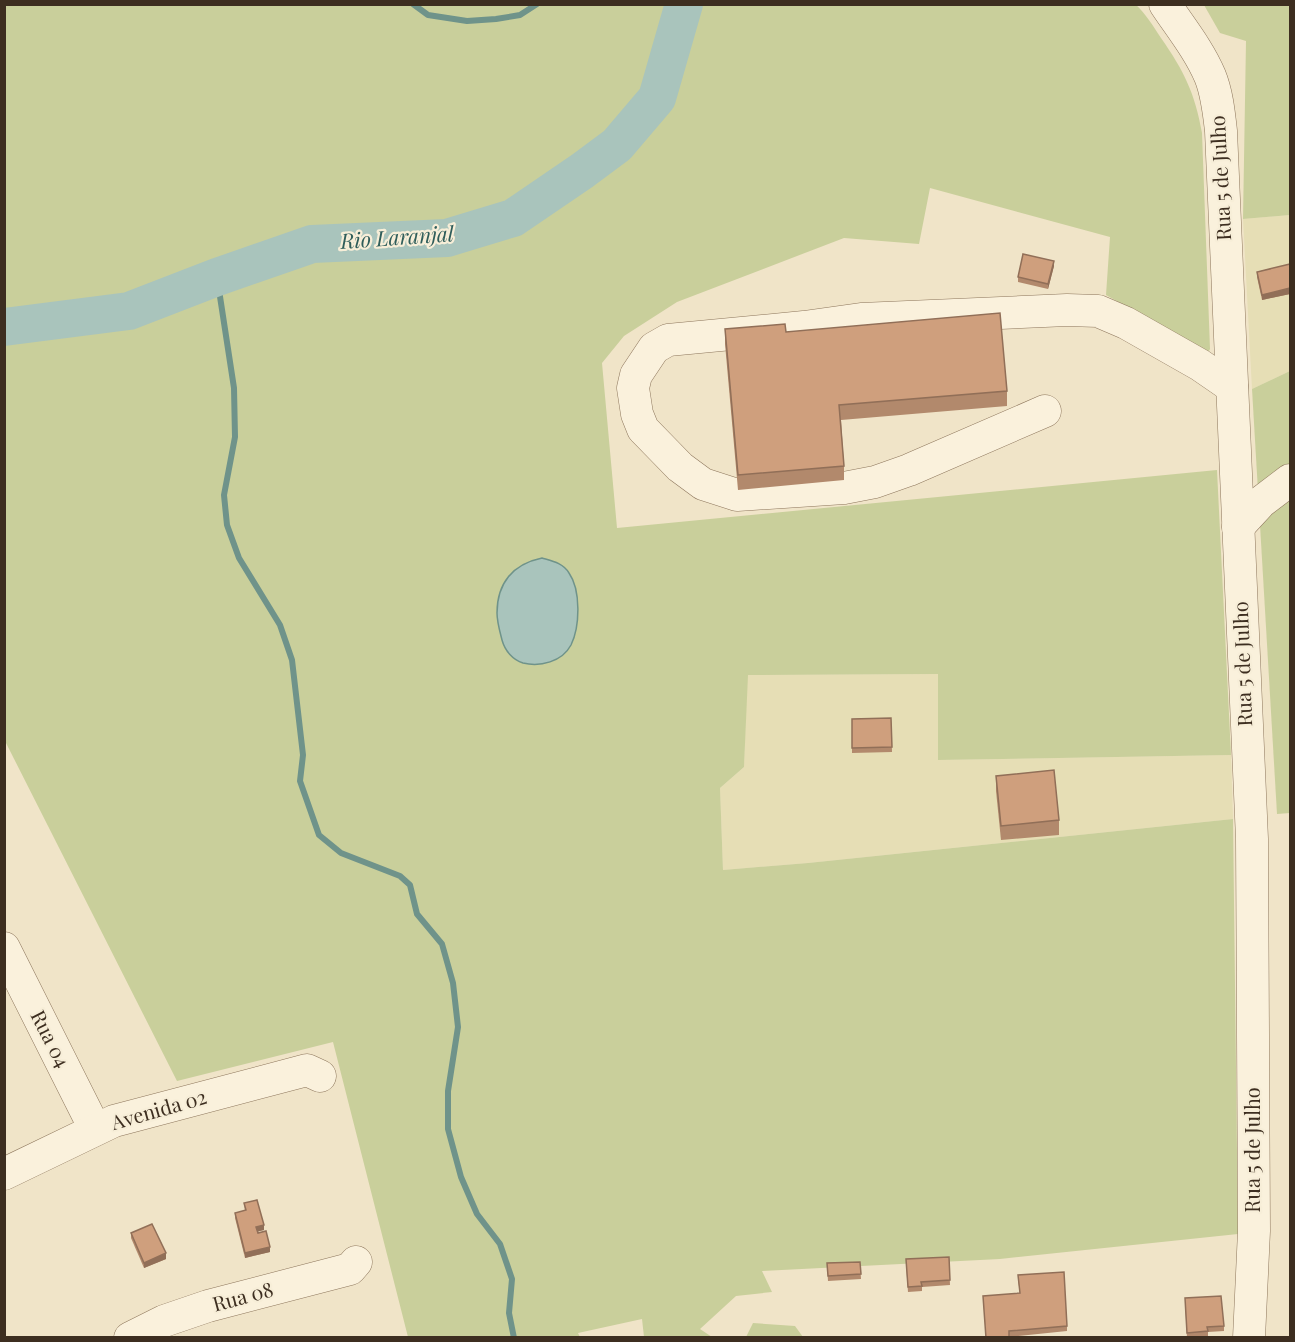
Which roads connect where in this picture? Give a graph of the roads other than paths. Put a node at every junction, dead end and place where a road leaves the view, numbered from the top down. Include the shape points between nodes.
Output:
1 (1166, 4) edge
2 (1232, 387) junction
3 (1045, 411) dead end
4 (1290, 480) edge
5 (1238, 527) junction
6 (4, 948) edge
7 (320, 1076) dead end
8 (95, 1129) junction
9 (4, 1174) edge
10 (356, 1262) dead end
11 (130, 1338) edge
12 (1250, 1338) edge

1 - 2 street, Rua 5 de Julho via 1199,54 1217,101
2 - 3 street via 1126,323 1098,311 1067,310 861,319 668,340 654,348 640,366 633,388 643,429 673,460 703,484 737,495 844,488 875,482
2 - 5 street, Rua 5 de Julho
4 - 5 street via 1261,502
5 - 12 street, Rua 5 de Julho via 1252,839 1254,1231
6 - 8 street, Rua 04
7 - 8 street, Avenida 02 via 307,1070 134,1114
8 - 9 street, Avenida 02
10 - 11 street, Rua 08 via 351,1269 186,1313

